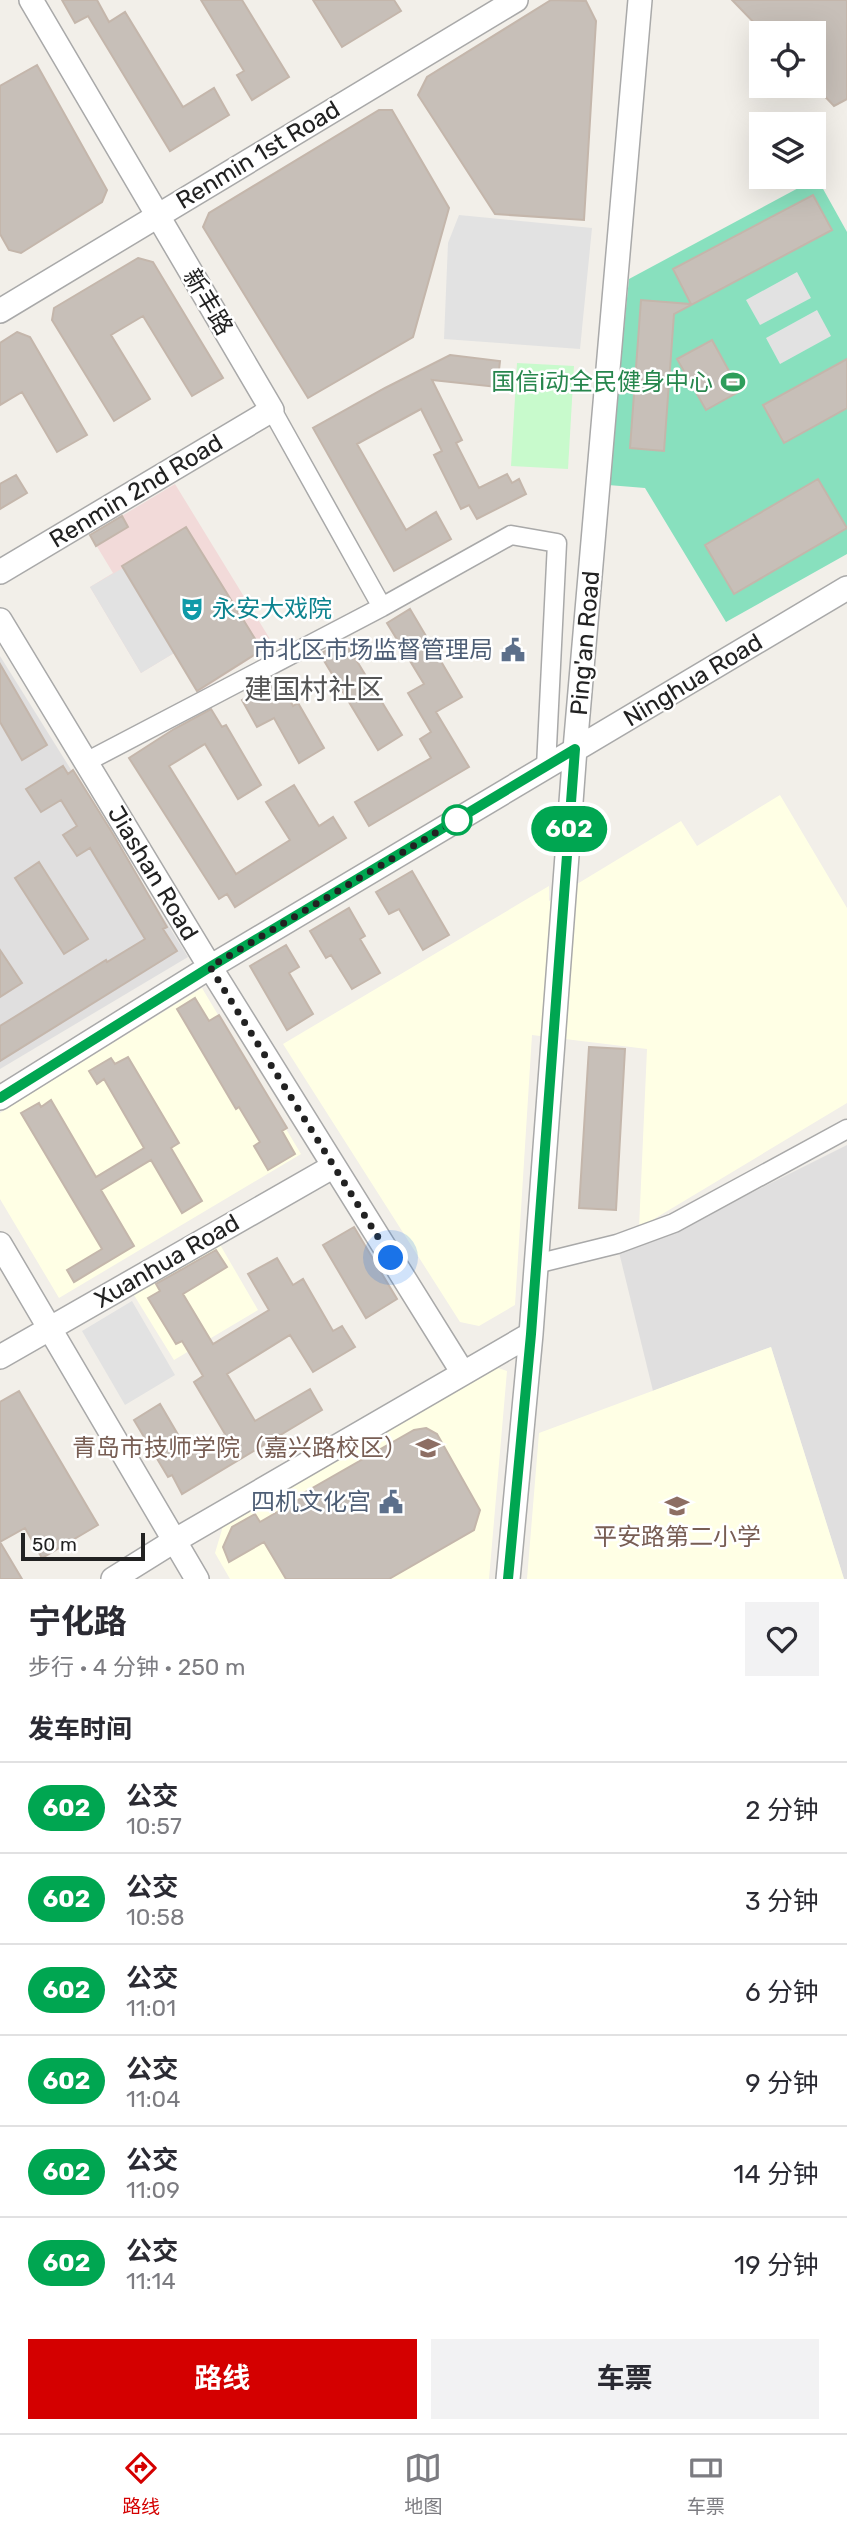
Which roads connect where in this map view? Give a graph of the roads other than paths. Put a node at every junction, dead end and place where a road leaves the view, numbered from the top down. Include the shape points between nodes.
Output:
1 (30, 0) edge
2 (516, 0) edge
3 (640, 0) edge
4 (156, 216) junction
5 (0, 312) edge
6 (272, 410) junction
7 (0, 572) edge
8 (847, 588) edge
9 (382, 607) junction
10 (0, 620) edge
11 (575, 749) junction
12 (86, 762) junction
13 (545, 767) junction
14 (210, 967) junction
15 (0, 1098) edge
16 (847, 1129) edge
17 (334, 1166) junction
18 (0, 1244) edge
19 (536, 1264) junction
20 (49, 1328) junction
21 (531, 1334) junction
22 (0, 1357) edge
23 (463, 1373) junction
24 (174, 1541) junction
25 (113, 1579) edge
26 (197, 1579) edge
27 (508, 1579) edge

1 - 4 street, 新丰路
2 - 4 street, Renmin 1st Road
3 - 11 street, Ping'an Road
4 - 5 street, Renmin 1st Road
4 - 6 street, 新丰路
6 - 7 street, Renmin 2nd Road
6 - 9 street, 新丰路
8 - 11 street, Ninghua Road
9 - 12 street
9 - 13 street via 511,535 557,543
10 - 12 street, Jiashan Road
11 - 13 street, Ninghua Road
11 - 19 street, Ping'an Road
12 - 14 street, Jiashan Road
13 - 14 street, Ninghua Road
14 - 15 street, Ninghua Road
14 - 17 street, Jiashan Road
16 - 19 street via 674,1223 617,1244
17 - 20 street, Xuanhua Road
17 - 23 street, Jiashan Road
18 - 20 street
19 - 21 street, Ping'an Road
20 - 22 street, Xuanhua Road
20 - 24 street
21 - 23 street
21 - 27 street, Ping'an Road
23 - 24 street
24 - 25 street
24 - 26 street

